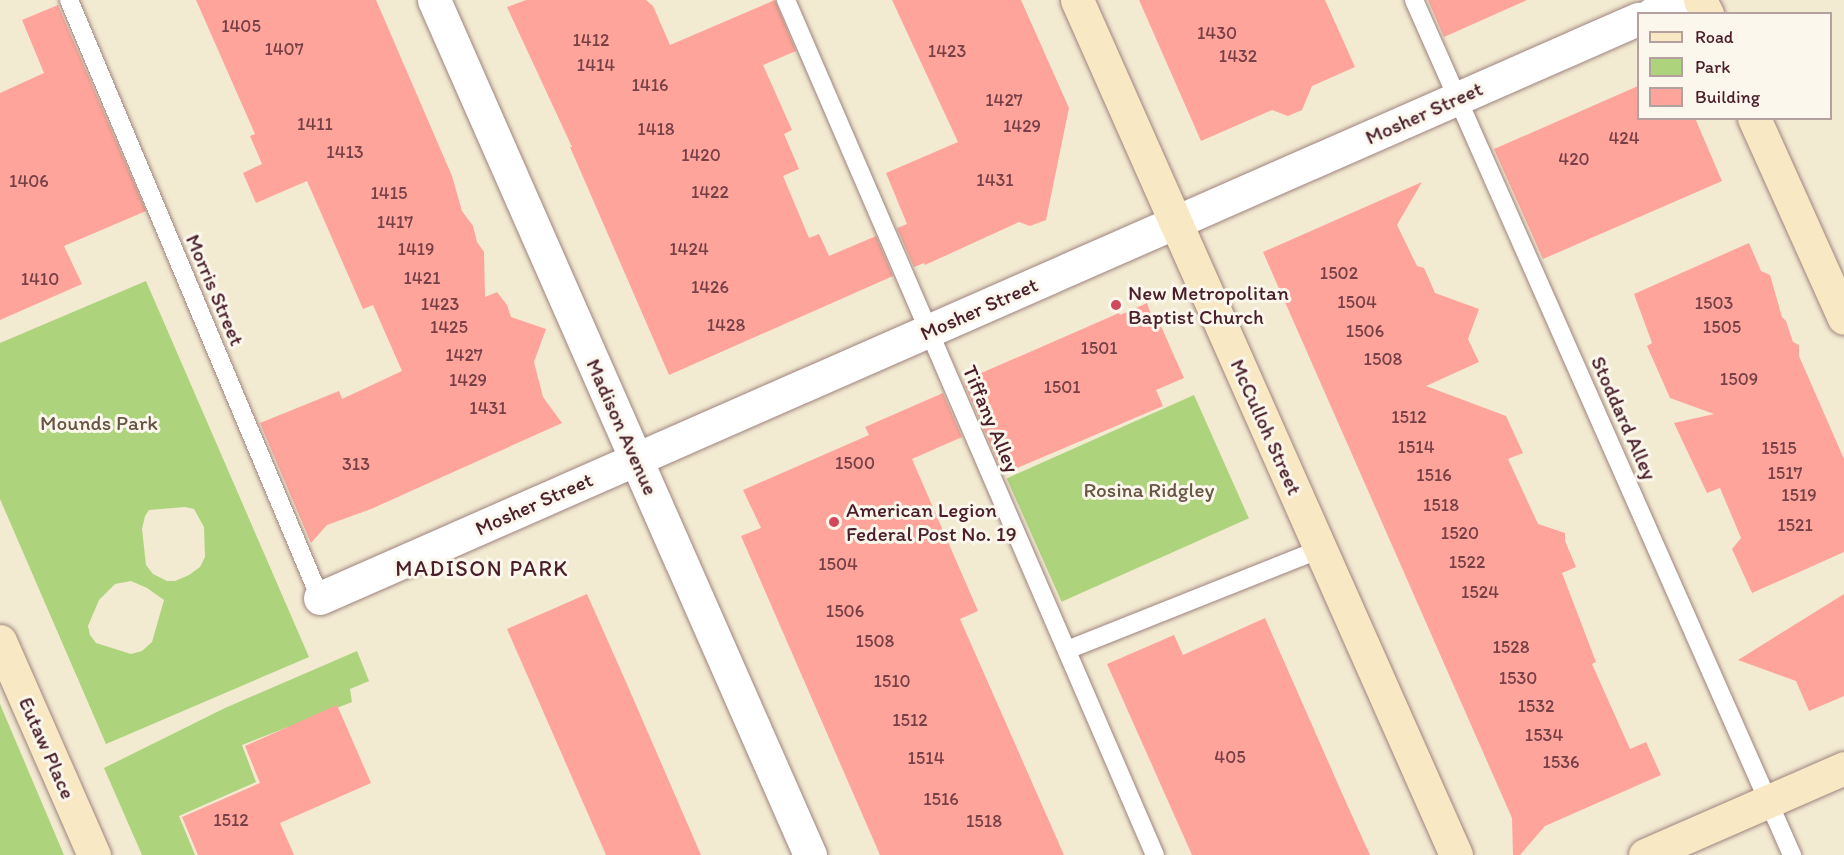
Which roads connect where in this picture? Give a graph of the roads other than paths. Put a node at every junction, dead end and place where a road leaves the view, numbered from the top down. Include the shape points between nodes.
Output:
1 (69, 0) edge
2 (434, 0) edge
3 (786, 0) edge
4 (1077, 0) edge
5 (1414, 0) edge
6 (1682, 0) edge
7 (1656, 12) edge
8 (1637, 20) edge
9 (1458, 98) junction
10 (1755, 120) edge
11 (1176, 223) junction
12 (1844, 318) edge
13 (929, 331) junction
14 (636, 460) junction
15 (1321, 549) junction
16 (320, 598) joint
17 (0, 641) edge
18 (1067, 650) junction
19 (1844, 768) edge
20 (1769, 801) junction
21 (94, 855) edge
22 (810, 855) edge
23 (1155, 855) edge
24 (1456, 855) edge
25 (1645, 855) edge
26 (1792, 855) edge

1 - 16 lane, Morris Street
2 - 14 street, Madison Avenue
3 - 13 lane, Tiffany Alley
4 - 11 main road, McCulloh Street
5 - 9 lane, Stoddard Alley
6 - 7 street
8 - 9 street, Mosher Street
9 - 11 street, Mosher Street
9 - 20 lane, Stoddard Alley
10 - 12 main road
11 - 13 street, Mosher Street
11 - 15 main road, McCulloh Street
13 - 14 street, Mosher Street
13 - 18 lane, Tiffany Alley
14 - 16 street, Mosher Street
14 - 22 street, Madison Avenue
15 - 18 lane
15 - 24 main road, McCulloh Street
17 - 21 main road, Eutaw Place
18 - 23 lane, Tiffany Alley
19 - 20 main road
20 - 25 main road
20 - 26 lane, Stoddard Alley

